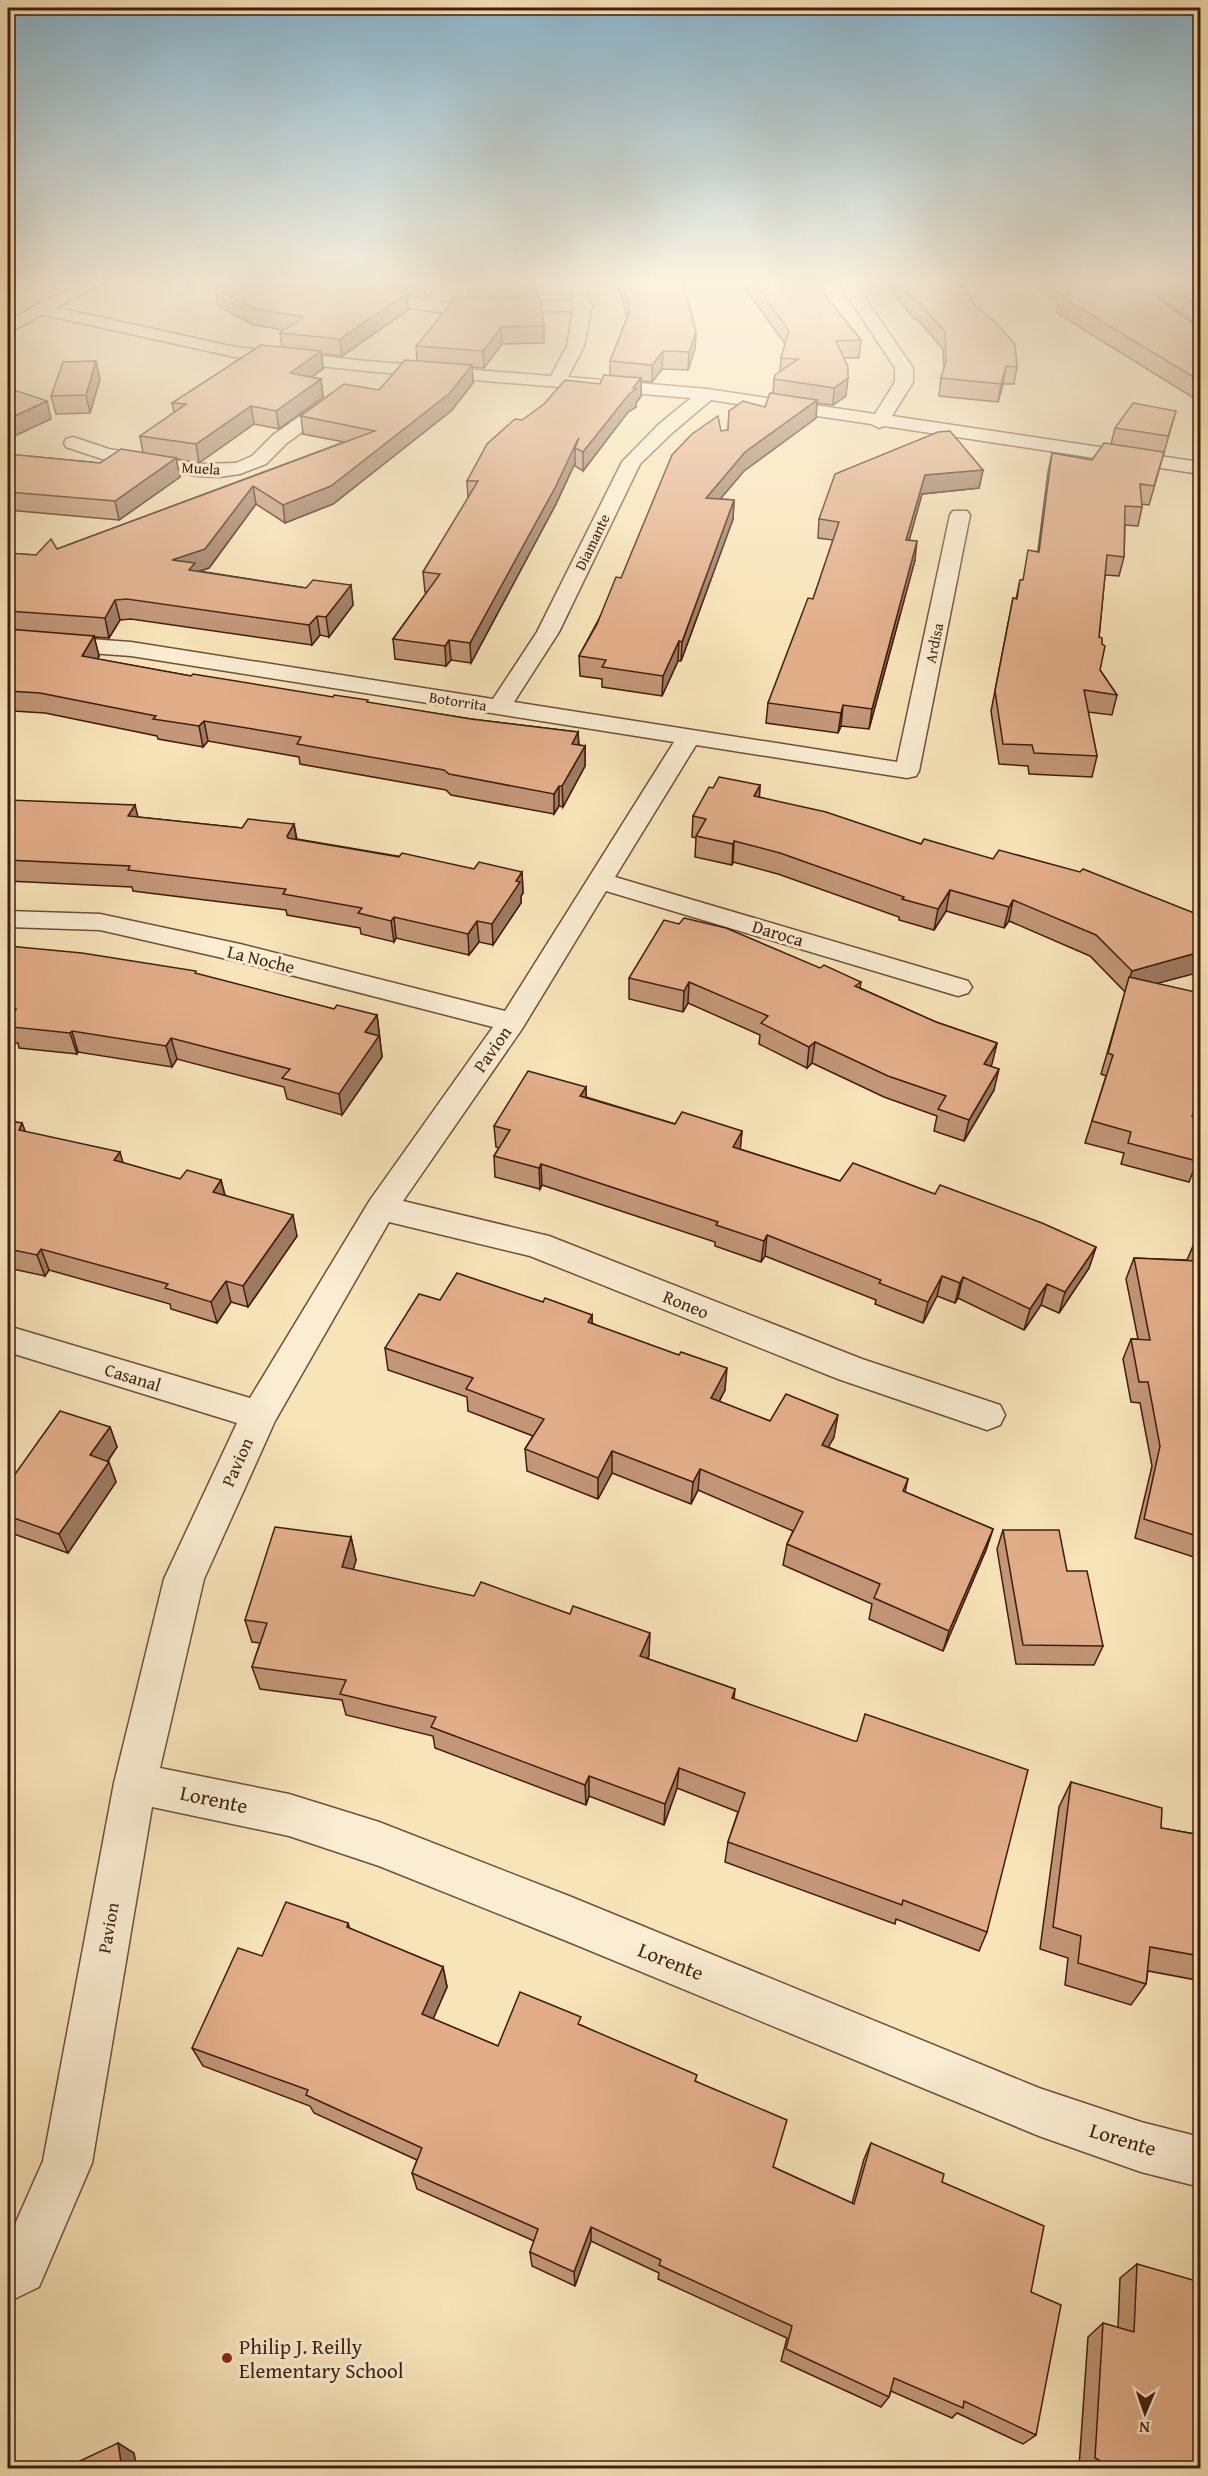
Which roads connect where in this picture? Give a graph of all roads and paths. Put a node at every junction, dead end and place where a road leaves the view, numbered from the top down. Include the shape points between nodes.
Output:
1 (338, 398) edge
2 (703, 398) edge
3 (729, 398) edge
4 (894, 398) edge
5 (879, 422) junction
6 (73, 443) dead end
7 (1200, 468) edge
8 (960, 515) dead end
9 (8, 640) edge
10 (499, 708) junction
11 (689, 736) junction
12 (908, 771) joint
13 (598, 880) junction
14 (8, 919) edge
15 (958, 987) dead end
16 (512, 1022) junction
17 (381, 1208) junction
18 (8, 1339) edge
19 (259, 1415) junction
20 (987, 1415) dead end
21 (135, 1782) junction
22 (1200, 2162) edge
23 (8, 2276) edge

1 - 6 street, Muela via 280,439 259,460 240,468 198,470 105,454
2 - 10 street, Diamante via 632,462 548,632
3 - 5 street
4 - 5 street
5 - 7 street
8 - 12 street, Ardisa
9 - 10 street, Botorrita via 131,649
10 - 11 street, Botorrita
11 - 12 street, Botorrita
11 - 13 street, Pavion
13 - 15 street, Daroca
13 - 16 street, Pavion
14 - 16 street, La Noche via 100,922
16 - 17 street, Pavion
17 - 19 street, Pavion
17 - 20 street, Roneo via 537,1245 850,1369
18 - 19 street, Casanal
19 - 21 street, Pavion via 184,1579
21 - 22 street, Lorente via 289,1815 379,1844 1039,2112
21 - 23 street, Pavion via 67,2163 21,2269

